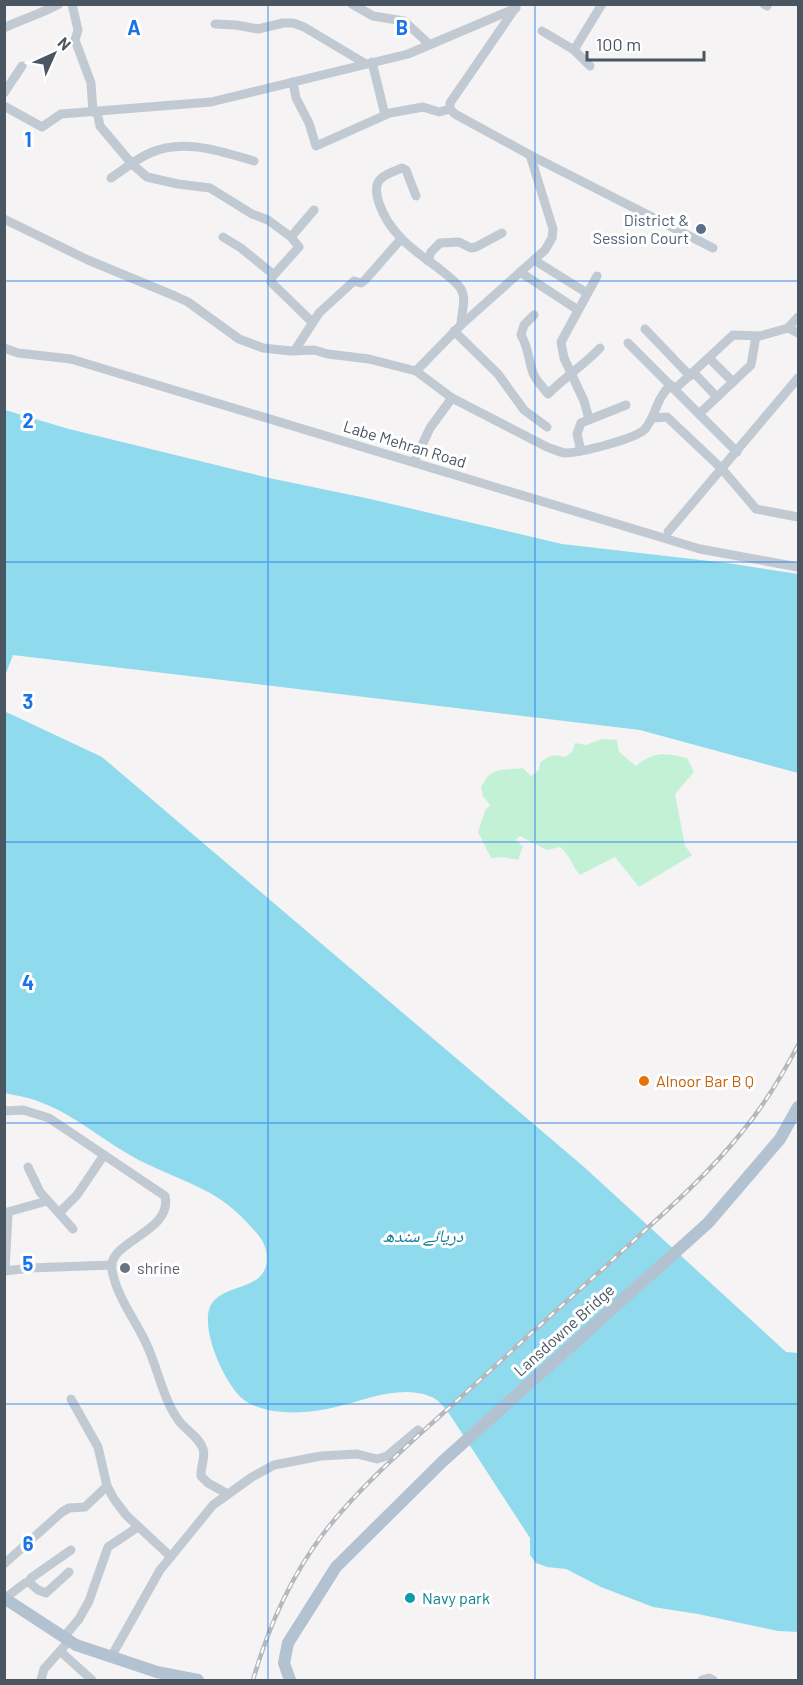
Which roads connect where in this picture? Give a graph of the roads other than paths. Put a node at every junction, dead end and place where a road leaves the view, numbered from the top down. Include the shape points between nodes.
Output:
1 (59, 4) edge
2 (72, 4) edge
3 (352, 4) edge
4 (602, 4) edge
5 (517, 6) edge
6 (215, 24) dead end
7 (4, 28) edge
8 (543, 31) dead end
9 (429, 44) junction
10 (574, 50) junction
11 (369, 63) junction
12 (22, 66) dead end
13 (590, 66) dead end
14 (293, 82) junction
15 (4, 93) edge
16 (4, 106) edge
17 (450, 109) junction
18 (95, 112) junction
19 (385, 115) junction
20 (530, 154) junction
21 (254, 161) dead end
22 (132, 164) junction
23 (111, 178) dead end
24 (416, 195) dead end
25 (314, 210) dead end
26 (4, 219) edge
27 (502, 233) dead end
28 (223, 237) dead end
29 (291, 237) junction
30 (401, 239) junction
31 (713, 248) dead end
32 (534, 260) junction
33 (428, 261) junction
34 (520, 272) junction
35 (274, 275) junction
36 (597, 276) dead end
37 (587, 293) junction
38 (578, 310) junction
39 (534, 315) dead end
40 (798, 317) edge
41 (312, 322) junction
42 (457, 328) junction
43 (788, 328) junction
44 (645, 329) dead end
45 (798, 333) edge
46 (756, 336) junction
47 (628, 343) dead end
48 (4, 348) edge
49 (600, 348) dead end
50 (295, 350) junction
51 (709, 358) junction
52 (416, 371) junction
53 (570, 372) junction
54 (691, 374) junction
55 (798, 378) edge
56 (733, 382) junction
57 (673, 387) junction
58 (452, 398) junction
59 (717, 398) junction
60 (626, 405) dead end
61 (699, 414) junction
62 (652, 418) junction
63 (589, 419) junction
64 (547, 426) dead end
65 (581, 451) junction
66 (737, 452) junction
67 (414, 462) junction
68 (722, 469) junction
69 (798, 517) edge
70 (668, 532) dead end
71 (798, 567) edge
72 (798, 1107) edge
73 (4, 1111) edge
74 (104, 1155) junction
75 (28, 1167) dead end
76 (47, 1201) junction
77 (6, 1213) edge
78 (59, 1213) junction
79 (73, 1229) dead end
80 (112, 1265) junction
81 (71, 1399) dead end
82 (418, 1430) dead end
83 (106, 1486) junction
84 (228, 1494) junction
85 (138, 1527) junction
86 (71, 1550) dead end
87 (171, 1557) junction
88 (4, 1564) edge
89 (69, 1572) dead end
90 (29, 1582) junction
91 (5, 1599) edge
92 (66, 1639) junction
93 (60, 1651) junction
94 (111, 1657) junction
95 (41, 1680) edge
96 (91, 1680) edge
97 (198, 1680) edge
98 (290, 1680) edge
99 (702, 1680) edge
100 (713, 1680) edge

1 - 7 street
2 - 18 street via 78,30 75,40 91,83
3 - 9 street via 373,16 404,21
4 - 10 street
5 - 9 street
5 - 17 street via 450,103
6 - 11 street via 263,29 293,23
8 - 10 street
9 - 11 street via 408,54
10 - 13 street
11 - 14 street
11 - 19 street
12 - 15 street
14 - 18 street via 211,102
14 - 19 street via 316,146
16 - 18 street via 42,128 61,114
17 - 19 street via 439,112 423,107
17 - 20 street
18 - 22 street via 100,126
20 - 31 street
20 - 32 street via 553,229 545,250
21 - 22 street via 205,147 184,146 157,150
22 - 23 street
22 - 29 street via 147,177 210,188
24 - 30 street via 402,168 383,176 375,189 388,224
25 - 29 street
26 - 50 street via 188,302 239,339 263,348
27 - 33 street via 471,248 459,242 440,243
28 - 35 street
29 - 35 street via 299,247
30 - 33 street
30 - 41 street via 365,280 354,281
32 - 34 street
32 - 37 street
33 - 42 street via 462,290 464,300
34 - 38 street
34 - 42 street
35 - 41 street via 271,282 276,289
36 - 37 street
37 - 38 street
38 - 53 street via 561,342
39 - 53 street via 521,334 536,380 548,394
40 - 43 street
41 - 50 street
42 - 52 street
42 - 64 street via 524,410
43 - 45 street
43 - 46 street
44 - 54 street
46 - 51 street via 733,335
46 - 56 street via 752,365
47 - 57 street
48 - 67 street, Labe Mehran Road via 71,359
49 - 53 street via 583,366
50 - 52 street via 369,359
51 - 54 street
51 - 56 street
52 - 58 street
53 - 63 street
54 - 57 street
54 - 59 street
55 - 66 street
56 - 59 street
57 - 61 street
57 - 62 street via 658,399
58 - 65 street via 547,447 563,453
58 - 67 street via 430,428
59 - 61 street
60 - 63 street
61 - 66 street
62 - 65 street via 637,434
62 - 68 street via 667,417
63 - 65 street via 577,428
66 - 68 street
67 - 71 street, Labe Mehran Road via 700,549
68 - 69 street via 756,509
68 - 70 street
72 - 98 main road, Lansdowne Bridge via 780,1139 708,1223 442,1462 336,1567 288,1643 284,1663
73 - 74 street via 23,1110 49,1118
74 - 78 street via 78,1195
74 - 80 street via 165,1196 166,1201 156,1223 123,1248
75 - 76 street
76 - 77 street
76 - 78 street
77 - 80 street via 4,1271
78 - 79 street
80 - 84 street via 124,1305 146,1342 179,1422 203,1448 201,1476
81 - 83 street via 98,1447
82 - 84 street via 382,1458 357,1454 321,1456 274,1465
83 - 85 street
83 - 88 street via 85,1507 62,1512
84 - 87 street via 213,1505
85 - 87 street
85 - 92 street via 108,1547 89,1601
86 - 90 street
87 - 94 street
89 - 90 street via 46,1593
90 - 91 street
91 - 92 main road
92 - 93 street
92 - 94 main road
93 - 95 street via 44,1669
93 - 96 street
94 - 97 main road
99 - 100 street

